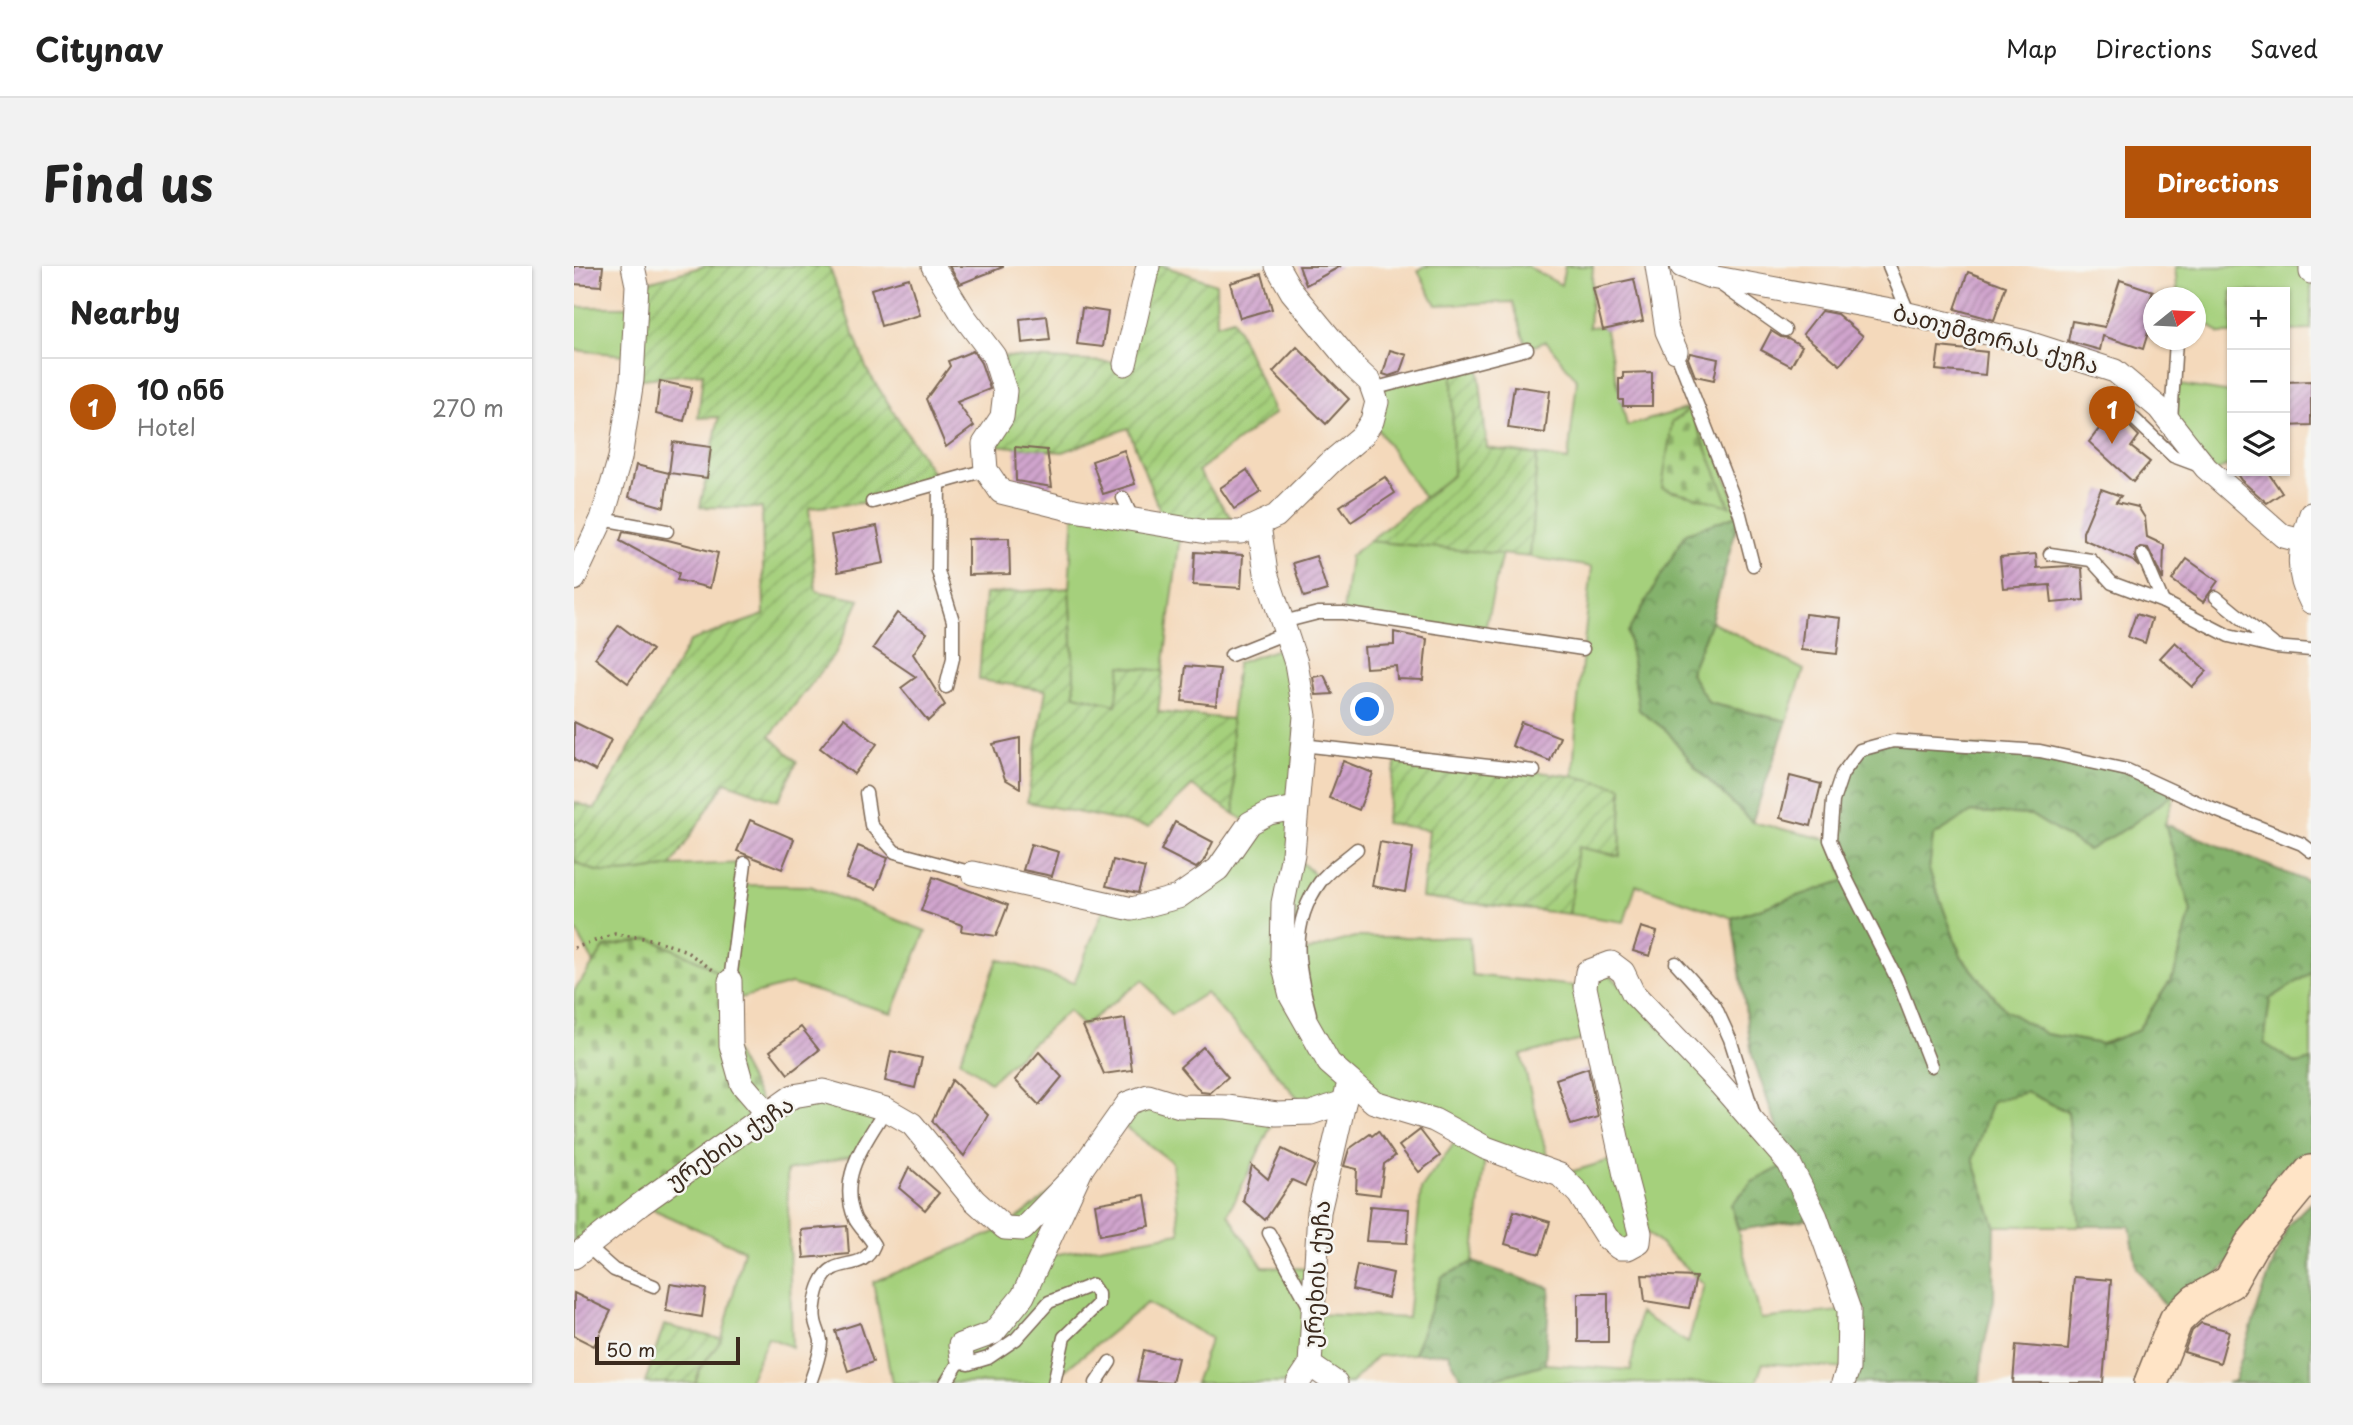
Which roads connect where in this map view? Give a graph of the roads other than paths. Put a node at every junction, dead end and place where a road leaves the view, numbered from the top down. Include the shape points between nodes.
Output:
1 (633, 266) edge
2 (933, 266) edge
3 (1148, 266) edge
4 (1277, 266) edge
5 (1657, 266) edge
6 (1682, 266) edge
7 (1889, 266) edge
8 (2311, 266) edge
9 (2311, 272) edge
10 (1711, 277) junction
11 (1909, 315) junction
12 (1785, 330) dead end
13 (1527, 349) dead end
14 (2175, 350) edge
15 (1676, 351) joint
16 (1125, 364) dead end
17 (1372, 389) junction
18 (2128, 413) dead end
19 (2171, 421) junction
20 (2206, 468) junction
21 (986, 470) junction
22 (939, 483) junction
23 (1123, 498) dead end
24 (872, 502) dead end
25 (2311, 514) edge
26 (602, 519) junction
27 (1133, 520) junction
28 (1259, 525) junction
29 (667, 531) dead end
30 (2302, 541) junction
31 (2050, 554) dead end
32 (2143, 555) dead end
33 (1753, 565) dead end
34 (574, 579) edge
35 (2308, 587) edge
36 (2216, 597) dead end
37 (2163, 603) junction
38 (1284, 628) junction
39 (2276, 647) junction
40 (1583, 649) dead end
41 (2311, 650) edge
42 (1231, 654) dead end
43 (946, 687) dead end
44 (1302, 745) junction
45 (1534, 771) dead end
46 (866, 793) dead end
47 (1296, 808) junction
48 (1357, 849) dead end
49 (2311, 851) edge
50 (745, 863) dead end
51 (973, 873) joint
52 (1675, 963) dead end
53 (730, 981) joint
54 (1318, 1044) junction
55 (1931, 1066) dead end
56 (1347, 1091) junction
57 (886, 1109) junction
58 (767, 1113) junction
59 (1758, 1128) junction
60 (1082, 1168) junction
61 (2311, 1172) edge
62 (1269, 1233) dead end
63 (581, 1252) edge
64 (654, 1286) dead end
65 (1314, 1314) junction
66 (962, 1357) junction
67 (1110, 1362) dead end
68 (1304, 1374) edge
69 (810, 1383) edge
70 (946, 1383) edge
71 (1054, 1383) edge
72 (1096, 1383) edge
73 (1336, 1383) edge
74 (1843, 1383) edge
75 (2150, 1383) edge

1 - 26 street via 638,285 632,380 620,457
2 - 21 street via 994,356 1005,391 1002,417 984,444
3 - 16 street
4 - 17 street via 1292,292
5 - 15 street via 1667,331
6 - 10 street, ბათუმგორას ქუჩა
7 - 11 lane
8 - 9 street
10 - 11 street, ბათუმგორას ქუჩა
10 - 12 lane
11 - 19 street, ბათუმგორას ქუჩა via 2025,342 2115,371
13 - 17 lane
14 - 19 lane
15 - 33 lane via 1740,513
17 - 28 street via 1377,402 1362,436 1276,516
18 - 20 lane via 2173,456
19 - 20 street, ბათუმგორას ქუჩა
20 - 30 street, ბათუმგორას ქუჩა via 2283,536
21 - 22 lane
21 - 27 street via 1000,492
22 - 24 lane
22 - 43 lane via 938,571 953,621 953,658
23 - 27 lane
25 - 30 street
26 - 29 lane
26 - 34 street
27 - 28 street via 1207,532 1241,532
28 - 38 street via 1266,573
30 - 35 street via 2300,569
31 - 37 lane via 2091,560 2112,583
32 - 37 lane
36 - 39 lane
37 - 39 lane via 2229,636
38 - 40 lane via 1318,613 1343,613
38 - 42 lane
38 - 44 street via 1296,663 1305,716
39 - 41 lane
44 - 45 lane
44 - 47 street
46 - 51 lane via 871,825 895,852
47 - 51 street via 1269,813 1250,823 1218,869 1178,897 1132,909
47 - 54 street via 1283,903 1282,959 1291,996
48 - 54 lane via 1321,881 1300,921 1297,955
49 - 55 lane via 2127,770 2040,751 1893,741 1860,750 1842,774 1833,801 1830,840 1897,979
50 - 53 lane
52 - 59 lane via 1714,1006 1730,1038
53 - 58 street via 731,1045 742,1084
54 - 56 street
56 - 59 street via 1434,1120 1486,1148 1560,1175 1579,1194 1607,1238 1619,1248 1628,1248 1639,1242 1640,1233 1585,987 1587,972 1611,963 1623,972 1633,993
56 - 60 street, ურეხის ქუჩა via 1311,1113 1277,1114 1180,1106 1148,1096 1128,1103
56 - 65 street, ურეხის ქუჩა via 1319,1212
57 - 58 street, ურეხის ქუჩა via 823,1091 793,1096
57 - 60 street, ურეხის ქუჩა via 912,1124 974,1200 1005,1228 1023,1229
57 - 69 lane via 849,1175 848,1194 856,1220 874,1245 870,1256 829,1270 820,1283 814,1316 821,1342
58 - 63 street, ურეხის ქუჩა
59 - 74 street via 1789,1163 1816,1217 1849,1310 1848,1369
60 - 66 street, ურეხის ქუჩა via 1023,1296 993,1333 960,1345
61 - 75 street via 2251,1245 2230,1282 2196,1301 2176,1320
62 - 65 lane
63 - 64 lane
65 - 68 street, ურეხის ქუჩა
66 - 70 lane
66 - 71 lane via 968,1364 988,1358 1016,1339 1049,1302 1092,1285 1098,1304 1064,1337
67 - 72 lane
68 - 73 street, ურეხის ქუჩა

